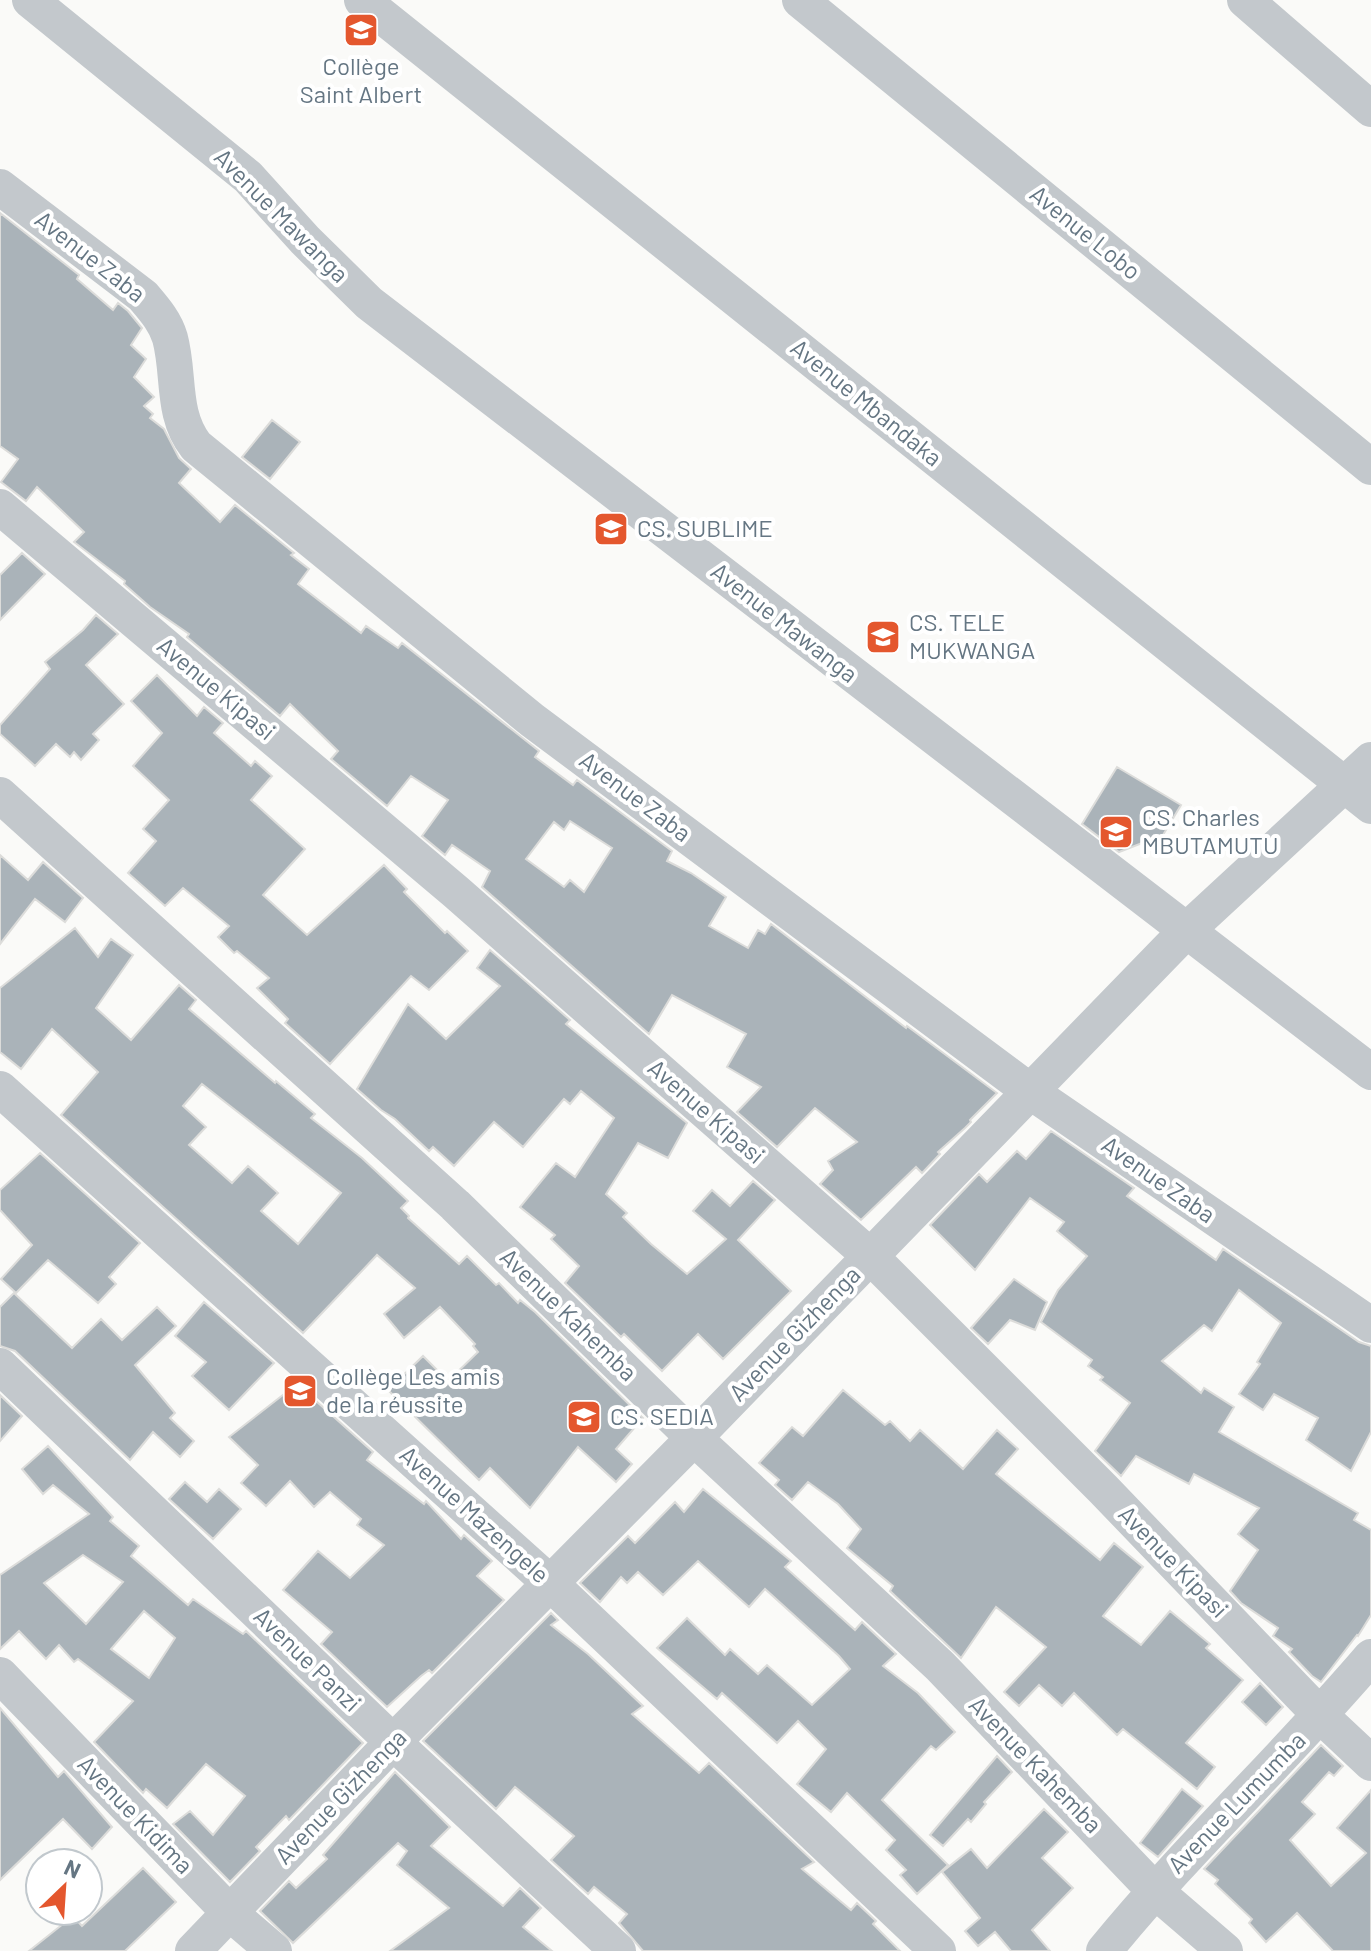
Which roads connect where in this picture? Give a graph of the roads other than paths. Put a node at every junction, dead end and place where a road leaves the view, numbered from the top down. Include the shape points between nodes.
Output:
1 (30, 0) edge
2 (362, 0) edge
3 (800, 0) edge
4 (1245, 0) edge
5 (1371, 109) edge
6 (0, 187) edge
7 (1371, 467) edge
8 (0, 507) edge
9 (1371, 760) edge
10 (0, 795) edge
11 (1358, 796) edge
12 (1186, 931) junction
13 (1371, 1072) edge
14 (0, 1089) edge
15 (1031, 1092) junction
16 (870, 1256) junction
17 (1371, 1325) edge
18 (0, 1366) edge
19 (694, 1438) junction
20 (550, 1583) junction
21 (1371, 1657) edge
22 (0, 1675) edge
23 (1321, 1716) junction
24 (393, 1742) junction
25 (1371, 1763) edge
26 (1154, 1890) junction
27 (231, 1914) junction
28 (193, 1951) edge
29 (274, 1951) edge
30 (618, 1951) edge
31 (938, 1951) edge
32 (1104, 1951) edge
33 (1225, 1951) edge

1 - 12 street, Avenue Mawanga via 248,177 369,303
2 - 11 street, Avenue Mbandaka
3 - 7 street, Avenue Lobo
4 - 5 street
6 - 15 street, Avenue Zaba via 143,296 160,316 170,339 180,420 196,446 532,720
8 - 16 street, Avenue Kipasi via 456,892
9 - 11 street, Avenue Gizhenga
10 - 19 street, Avenue Kahemba via 455,1205
11 - 12 street, Avenue Gizhenga
12 - 13 street, Avenue Mawanga
12 - 15 street, Avenue Gizhenga
14 - 20 street, Avenue Mazengele
15 - 16 street, Avenue Gizhenga
15 - 17 street, Avenue Zaba
16 - 19 street, Avenue Gizhenga
16 - 23 street, Avenue Kipasi
18 - 24 street, Avenue Panzi
19 - 20 street, Avenue Gizhenga
19 - 26 street, Avenue Kahemba via 940,1666
20 - 24 street, Avenue Gizhenga
20 - 31 street, Avenue Mazengele
21 - 23 street, Avenue Lumumba
22 - 27 street, Avenue Kidima
23 - 25 street, Avenue Kipasi
23 - 26 street, Avenue Lumumba
24 - 27 street, Avenue Gizhenga
24 - 30 street, Avenue Panzi
26 - 32 street, Avenue Lumumba
26 - 33 street, Avenue Kahemba
27 - 28 street, Avenue Gizhenga
27 - 29 street, Avenue Kidima

